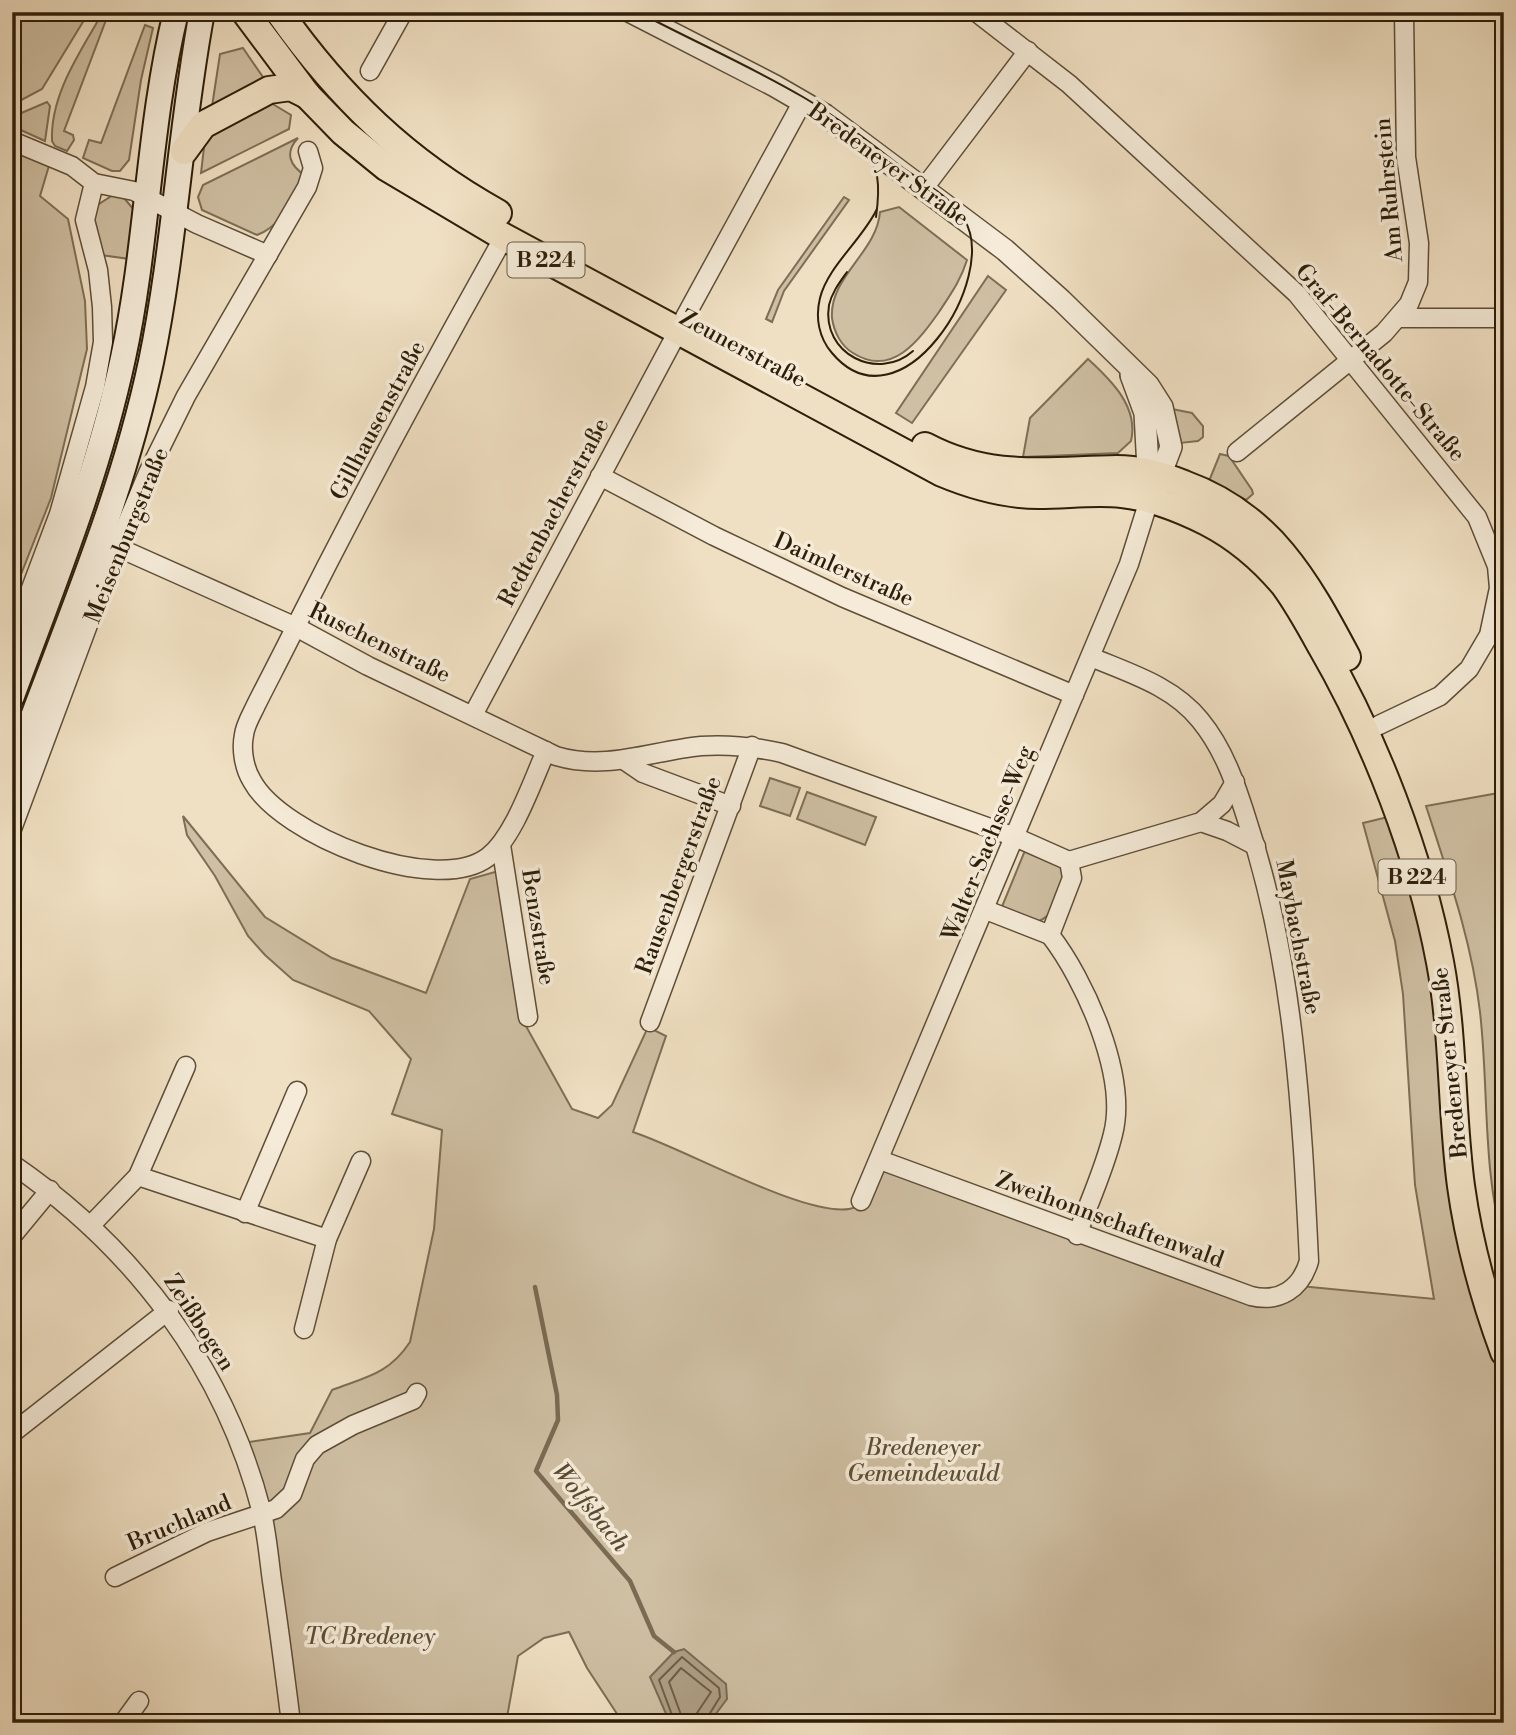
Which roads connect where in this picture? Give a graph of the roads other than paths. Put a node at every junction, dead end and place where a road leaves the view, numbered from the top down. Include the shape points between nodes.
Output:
1 (176, 12) edge
2 (202, 12) edge
3 (245, 12) edge
4 (279, 12) edge
5 (403, 12) edge
6 (631, 12) edge
7 (976, 12) edge
8 (1404, 12) edge
9 (1028, 51) junction
10 (370, 71) dead end
11 (307, 95) junction
12 (803, 101) junction
13 (12, 141) edge
14 (184, 151) junction
15 (308, 152) dead end
16 (94, 183) junction
17 (924, 188) junction
18 (147, 197) junction
19 (176, 212) junction
20 (504, 237) junction
21 (268, 254) junction
22 (1399, 317) junction
23 (1504, 318) edge
24 (681, 325) junction
25 (1352, 360) junction
26 (1237, 452) dead end
27 (1156, 474) junction
28 (600, 476) junction
29 (1149, 500) junction
30 (117, 547) junction
31 (296, 627) junction
32 (12, 639) edge
33 (1091, 657) junction
34 (1074, 695) junction
35 (12, 696) edge
36 (473, 715) junction
37 (1379, 725) junction
38 (752, 746) junction
39 (546, 751) junction
40 (624, 760) junction
41 (12, 773) edge
42 (1235, 782) junction
43 (730, 806) junction
44 (1201, 822) junction
45 (12, 829) edge
46 (1015, 837) junction
47 (501, 845) junction
48 (1256, 846) junction
49 (1069, 861) junction
50 (986, 910) junction
51 (1050, 934) junction
52 (528, 1017) dead end
53 (650, 1022) dead end
54 (186, 1066) dead end
55 (297, 1091) dead end
56 (880, 1160) junction
57 (361, 1161) dead end
58 (12, 1164) edge
59 (138, 1176) junction
60 (50, 1190) junction
61 (861, 1200) dead end
62 (245, 1213) junction
63 (90, 1226) junction
64 (1077, 1235) junction
65 (12, 1236) edge
66 (327, 1239) junction
67 (1309, 1261) joint
68 (1504, 1299) edge
69 (169, 1310) junction
70 (304, 1329) dead end
71 (1504, 1352) edge
72 (417, 1393) dead end
73 (15, 1431) dead end
74 (263, 1516) junction
75 (116, 1577) dead end
76 (139, 1701) dead end
77 (122, 1723) edge
78 (291, 1723) edge

1 - 18 main road via 161,78
2 - 14 main road, Meisenburgstraße
3 - 11 main road, B 224
4 - 24 main road, Zeunerstraße / B 224 via 317,66 362,112 435,174
5 - 10 street
6 - 12 street, Bredeneyer Straße
7 - 9 street, Graf-Bernadotte-Straße
8 - 22 street, Am Ruhrstein via 1406,157 1421,261 1418,282
9 - 17 street
9 - 25 street, Graf-Bernadotte-Straße via 1297,294
11 - 14 main road via 291,87 277,87 258,95 203,125
11 - 20 main road, Zeunerstraße / B 224 via 386,167
12 - 17 street, Bredeneyer Straße
12 - 24 street, Redtenbacherstraße
13 - 16 street via 72,166
14 - 19 main road, Meisenburgstraße
15 - 21 street, Meisenburgstraße via 313,168 307,187
16 - 18 street
16 - 32 street via 85,220 102,307 103,342 95,387 59,514
17 - 27 street, Bredeneyer Straße via 1006,250 1118,356 1145,413
18 - 19 street
18 - 35 main road via 123,357 94,473
19 - 21 street
19 - 41 main road, Meisenburgstraße via 150,364 120,480
20 - 24 main road, Zeunerstraße / B 224
20 - 31 street, Gillhausenstraße
21 - 30 street, Meisenburgstraße via 186,396
22 - 23 street
22 - 25 street, Am Ruhrstein
24 - 27 main road, Zeunerstraße / B 224 via 968,464 1018,473 1118,469
24 - 28 street, Redtenbacherstraße
24 - 29 main road, Zeunerstraße / B 224 via 942,474 972,486 1035,495 1119,494
25 - 26 street, Am Ruhrstein
25 - 37 street, Graf-Bernadotte-Straße via 1477,517 1497,566 1499,588 1489,635 1469,669 1440,696
27 - 29 street
27 - 37 main road, Bredeneyer Straße / B 224 via 1233,506 1286,555 1324,613
28 - 34 street, Daimlerstraße via 842,597
28 - 36 street, Redtenbacherstraße
29 - 33 street, Walter-Sachsse-Weg
29 - 71 main road, Bredeneyer Straße / B 224 via 1210,523 1265,564 1305,618 1363,730 1406,841 1440,960 1471,1248
30 - 31 street, Ruschenstraße
30 - 45 street, Meisenburgstraße
31 - 36 street, Ruschenstraße
31 - 47 street, Gillhausenstraße via 244,734 246,767 260,793 292,820 330,842 396,864 459,869 486,859
33 - 34 street, Walter-Sachsse-Weg
33 - 42 street, Maybachstraße via 1183,702 1218,745
34 - 46 street, Walter-Sachsse-Weg
36 - 39 street, Ruschenstraße
37 - 68 main road, Bredeneyer Straße / B 224 via 1415,814 1455,954 1466,1011 1478,1185
38 - 40 street, Ruschenstraße via 701,746
38 - 43 street, Rausenbergerstraße
38 - 46 street, Ruschenstraße via 782,752
39 - 40 street, Ruschenstraße via 584,762
39 - 47 street
40 - 43 street via 643,773
42 - 44 street via 1222,804
42 - 48 street, Maybachstraße
43 - 53 street, Rausenbergerstraße
44 - 48 street
44 - 49 street
46 - 49 street, Ruschenstraße
46 - 50 street, Walter-Sachsse-Weg
47 - 52 street, Benzstraße
48 - 67 street, Maybachstraße via 1266,875 1288,1001 1303,1138
49 - 51 street via 1072,878
50 - 51 street
50 - 56 street, Walter-Sachsse-Weg
51 - 64 street via 1079,983 1102,1040 1114,1077 1117,1108 1114,1134
54 - 59 street
55 - 62 street
56 - 61 street, Walter-Sachsse-Weg
56 - 64 street, Zweihonnschaftenwald
57 - 66 street
58 - 60 street, Zeißbogen
59 - 62 street
59 - 63 street
60 - 63 street, Zeißbogen
60 - 65 street
62 - 66 street
63 - 69 street, Zeißbogen
64 - 67 street, Zweihonnschaftenwald via 1265,1300 1293,1289 1305,1276
66 - 70 street
69 - 73 street
69 - 74 street, Zeißbogen via 226,1413
72 - 74 street via 413,1400 317,1445 305,1459 292,1494
74 - 75 street, Bruchland via 207,1532
74 - 78 street, Zeißbogen
76 - 77 street

